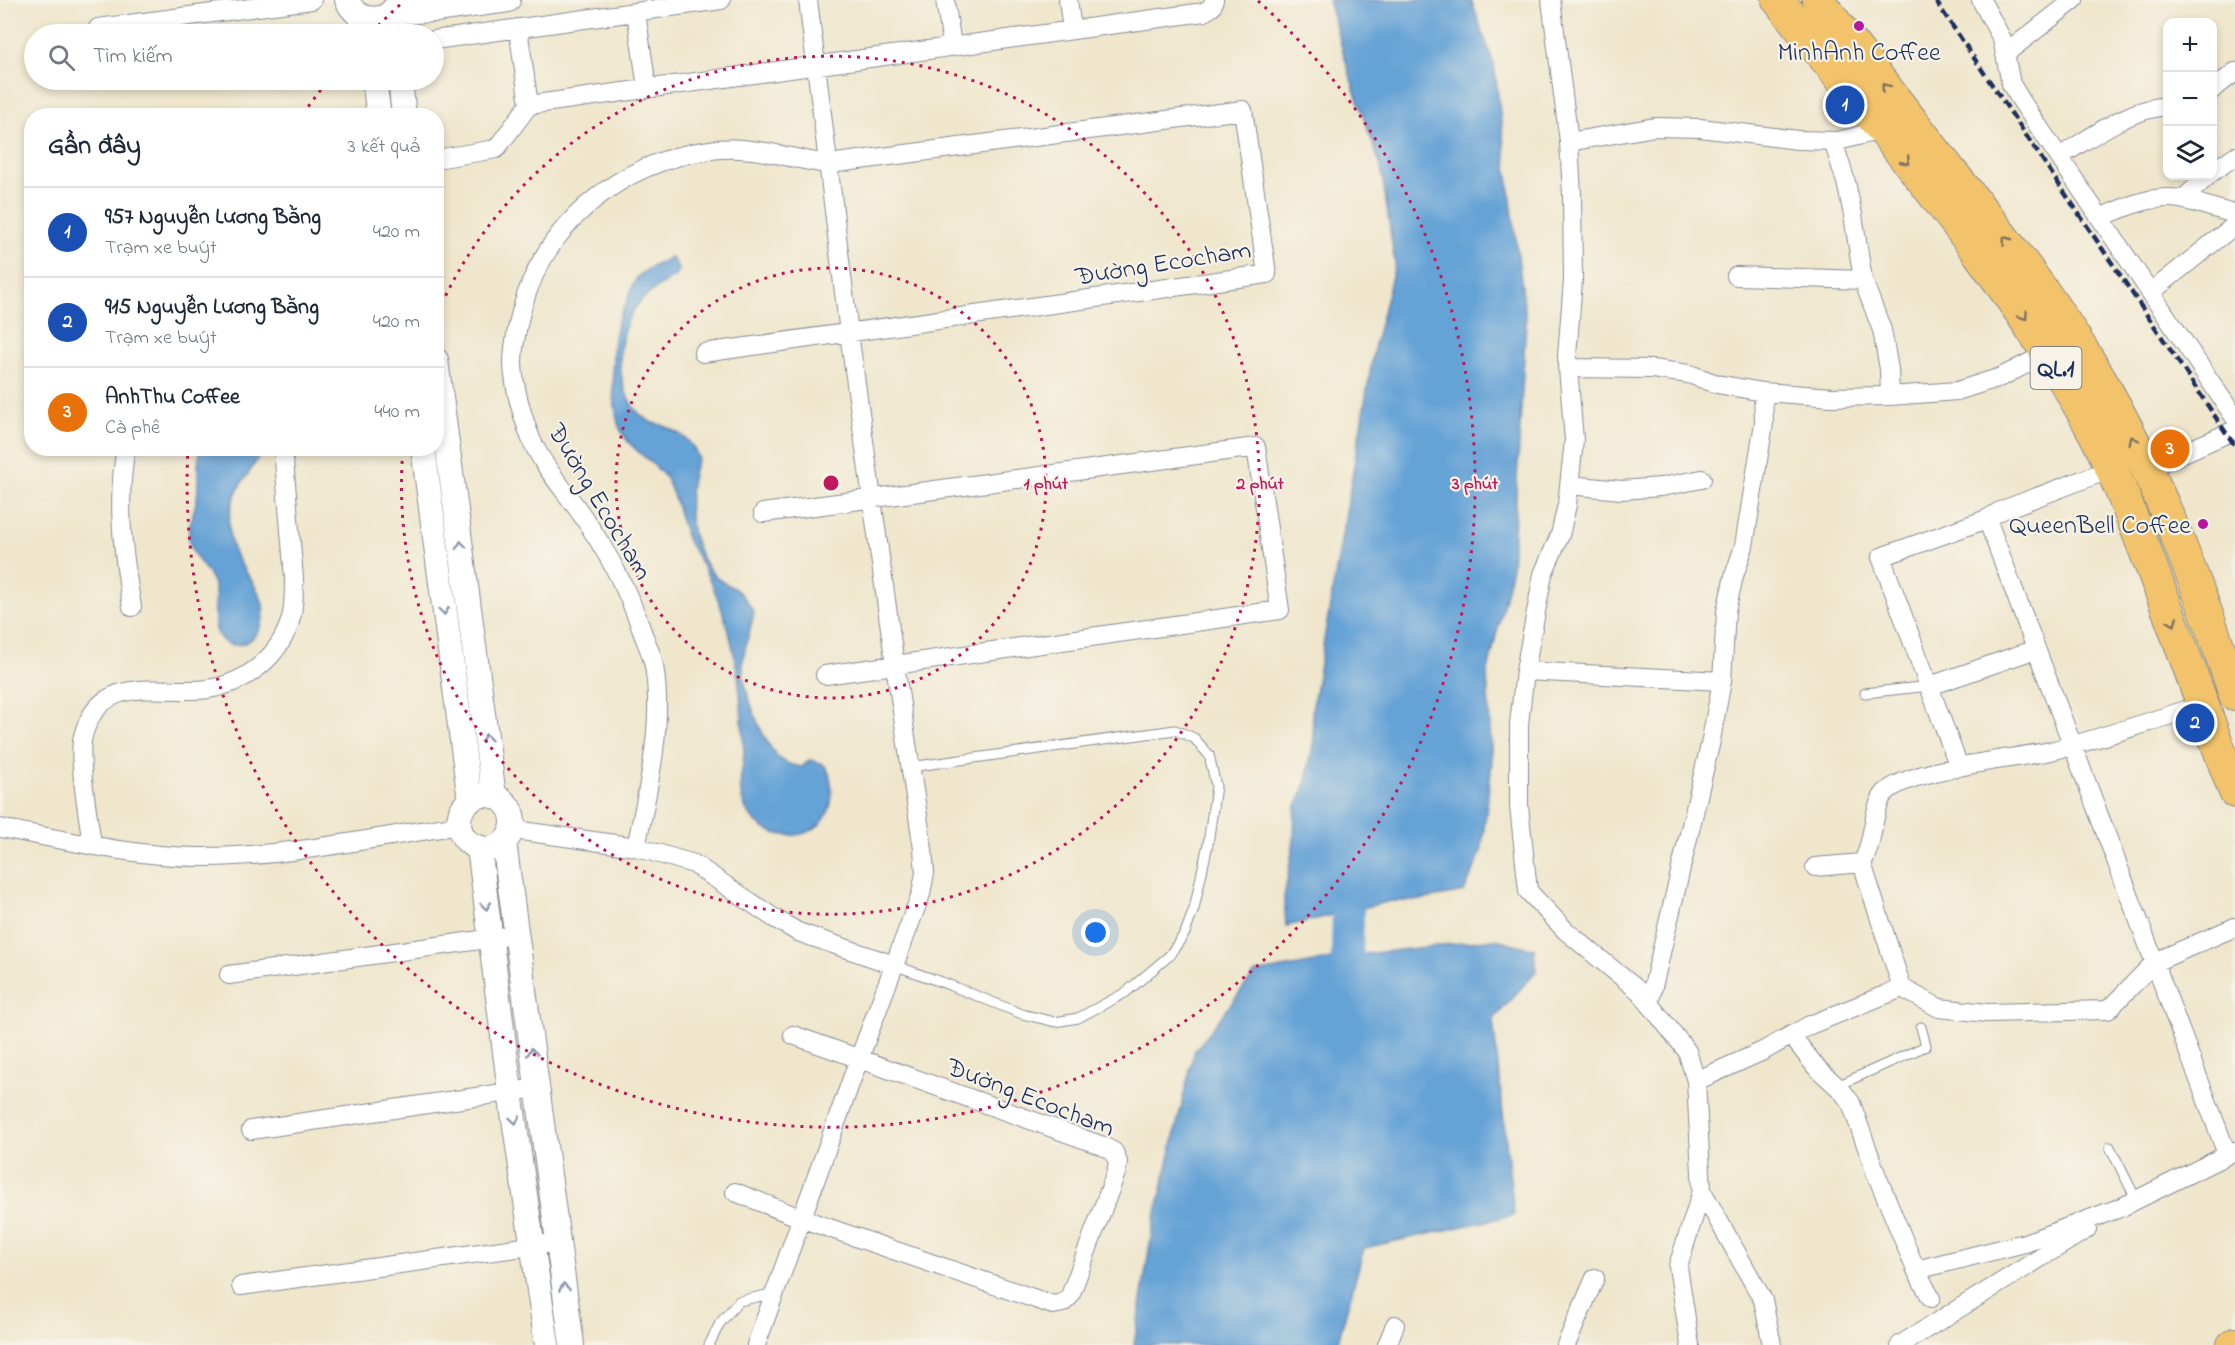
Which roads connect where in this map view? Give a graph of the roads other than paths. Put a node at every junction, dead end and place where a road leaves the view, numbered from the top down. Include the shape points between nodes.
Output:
1 (312, 0) edge
2 (347, 0) edge
3 (508, 0) edge
4 (721, 0) edge
5 (808, 0) edge
6 (945, 0) edge
7 (1068, 0) edge
8 (1214, 0) edge
9 (1551, 0) edge
10 (1778, 0) edge
11 (1818, 0) edge
12 (1981, 0) edge
13 (2074, 0) edge
14 (636, 12) junction
15 (395, 16) edge
16 (129, 24) edge
17 (365, 24) edge
18 (370, 24) edge
19 (518, 28) junction
20 (1072, 30) junction
21 (444, 39) edge
22 (952, 45) junction
23 (2005, 54) junction
24 (816, 64) junction
25 (2235, 72) edge
26 (2217, 86) edge
27 (647, 88) junction
28 (375, 90) edge
29 (401, 90) edge
30 (529, 105) junction
31 (2163, 107) edge
32 (378, 108) edge
33 (403, 108) edge
34 (1881, 130) junction
35 (1833, 141) junction
36 (1569, 142) junction
37 (2235, 156) edge
38 (444, 158) edge
39 (2059, 158) junction
40 (829, 164) junction
41 (2217, 169) edge
42 (2204, 180) edge
43 (2183, 199) junction
44 (2235, 214) edge
45 (2100, 218) junction
46 (2235, 225) edge
47 (1736, 276) dead end
48 (1863, 280) junction
49 (2150, 292) junction
50 (849, 333) junction
51 (703, 353) dead end
52 (2048, 353) junction
53 (1567, 362) junction
54 (1763, 392) junction
55 (1890, 396) junction
56 (2235, 417) edge
57 (444, 420) edge
58 (2235, 430) edge
59 (125, 456) edge
60 (284, 456) edge
61 (424, 456) edge
62 (2110, 469) junction
63 (2147, 469) junction
64 (1702, 479) dead end
65 (1569, 485) junction
66 (872, 498) junction
67 (763, 513) dead end
68 (1987, 519) junction
69 (2189, 570) junction
70 (2159, 584) junction
71 (132, 607) dead end
72 (2036, 649) junction
73 (895, 666) junction
74 (1525, 671) junction
75 (825, 675) dead end
76 (1722, 681) junction
77 (1930, 686) junction
78 (1864, 693) dead end
79 (2235, 695) edge
80 (2203, 705) junction
81 (2072, 745) junction
82 (910, 767) junction
83 (1959, 767) junction
84 (2235, 792) edge
85 (494, 796) junction
86 (470, 801) junction
87 (460, 825) junction
88 (0, 828) edge
89 (513, 836) junction
90 (92, 845) junction
91 (636, 847) junction
92 (478, 848) junction
93 (1862, 863) junction
94 (1815, 867) dead end
95 (2235, 927) edge
96 (516, 935) junction
97 (490, 939) junction
98 (2155, 962) junction
99 (894, 965) junction
100 (229, 975) dead end
101 (1902, 988) junction
102 (1649, 1004) junction
103 (1921, 1026) dead end
104 (793, 1035) dead end
105 (1791, 1035) junction
106 (859, 1059) junction
107 (1696, 1081) junction
108 (1837, 1086) junction
109 (537, 1088) junction
110 (510, 1092) junction
111 (251, 1130) dead end
112 (2110, 1147) dead end
113 (2231, 1153) edge
114 (1702, 1191) junction
115 (735, 1192) dead end
116 (2129, 1203) junction
117 (803, 1219) junction
118 (558, 1242) junction
119 (533, 1246) junction
120 (1916, 1270) junction
121 (1595, 1278) dead end
122 (241, 1286) dead end
123 (776, 1293) junction
124 (1931, 1298) dead end
125 (1395, 1325) dead end
126 (547, 1345) edge
127 (572, 1345) edge
128 (709, 1345) edge
129 (756, 1345) edge
130 (1387, 1345) edge
131 (1566, 1345) edge
132 (1690, 1345) edge
133 (1772, 1345) edge
134 (1900, 1345) edge

1 - 16 street
2 - 17 street
3 - 15 street
4 - 14 street
5 - 24 street
6 - 22 street
7 - 20 street
8 - 20 street via 1204,12
9 - 36 street
10 - 34 highway, QL.1
63 -> 11 highway, QL.1 via 2098,375 2037,283
12 - 23 street via 2002,39
13 - 23 street
14 - 19 street
14 - 27 street
15 - 18 street
19 - 21 street
19 - 30 street
20 - 22 street
22 - 24 street
23 - 39 street via 2012,84
24 - 27 street
24 - 40 street
25 - 26 street
27 - 30 street
28 - 32 street
29 - 33 street
30 - 38 street via 496,149
31 - 39 street via 2114,123
34 - 35 street
34 -> 52 highway, QL.1 via 1982,256
35 - 36 street via 1700,128 1655,128
35 - 48 street via 1846,182
36 - 53 street via 1573,279
37 - 41 street
39 - 45 street
40 - 50 street
40 - 50 street, Đường Ecocham via 1243,110 1267,274
40 - 91 street, Đường Ecocham via 778,153 712,149 644,168 612,184 584,206 554,242 526,294 513,363 518,401 544,464 606,551 634,605 654,665 656,709 651,776
42 - 43 street
43 - 44 street
43 - 45 street via 2131,204
45 - 49 street
46 - 49 street
47 - 48 street
48 - 55 street via 1882,330
49 - 56 street
50 - 51 street, Đường Ecocham
50 - 66 street
52 - 55 street via 2001,377 1957,391
52 - 62 highway, QL.1 via 2098,439
53 - 54 street via 1689,374 1717,384
53 - 65 street via 1574,440
54 - 55 street
54 - 76 street via 1764,423 1744,546 1726,611
85 -> 57 street
58 - 63 street
59 - 71 street via 121,529
60 - 90 street via 294,599 285,635 265,662 235,681 208,689 126,690 100,706 86,728 81,748
61 -> 86 street
62 - 68 street
62 - 70 highway, QL.1
63 - 69 highway, QL.1
64 - 65 street via 1621,490
65 - 74 street via 1560,535 1543,574
66 - 67 street
66 - 73 street
66 - 73 street via 1256,447 1280,610
68 - 72 street
68 - 77 street via 1881,556
69 - 70 highway
69 - 79 highway, QL.1
70 -> 80 highway, QL.1
72 - 77 street
72 - 81 street
73 - 75 street
73 - 82 street
74 - 76 street
74 - 102 street via 1519,724 1519,806 1528,891 1566,931
76 - 102 street
77 - 78 lane
77 - 83 street
80 - 81 street
80 - 84 highway, QL.1
81 - 83 street
81 - 98 street
82 - 99 street via 925,873
82 - 99 lane via 1174,730 1194,738 1209,755 1216,786 1204,865 1185,933 1169,956 1125,993 1078,1018 1055,1022 1022,1014
83 - 93 street via 1895,785 1884,795
85 - 86 street via 481,795
85 - 89 street via 506,804 513,818
86 - 87 street via 461,812
87 - 90 street via 227,856 170,855
87 - 92 street via 466,839
88 - 90 street
89 - 91 street
89 - 92 street via 494,848
89 - 96 street
91 - 99 street via 694,864 798,932
92 -> 97 street
93 - 94 street
93 - 101 street
95 - 98 street
96 - 97 street
109 -> 96 street
97 - 100 street
97 - 110 street
98 - 101 street via 2108,1010 1987,1013 1939,1008
98 - 113 street
99 - 106 street
101 - 105 street
102 - 107 street via 1687,1052
103 - 108 lane via 1926,1046
104 - 106 street, Đường Ecocham
105 - 107 street
105 - 108 street
106 - 117 street
106 - 117 street, Đường Ecocham via 1102,1146 1114,1152 1118,1162 1116,1173 1070,1296 1053,1305
107 - 114 street
108 - 120 street via 1851,1103
109 - 110 street
109 - 118 street
110 - 111 street
110 -> 119 street
112 - 116 lane
113 - 116 street
114 - 132 street via 1678,1266
114 - 133 street via 1763,1300
115 - 117 street, Đường Ecocham
116 - 120 street via 2025,1243
116 - 134 street
117 - 123 street
118 - 119 street
127 -> 118 street
119 - 122 street
119 - 126 street
120 - 124 street
121 - 131 street
123 - 128 lane via 739,1301 720,1323
123 - 129 street
125 - 130 street

